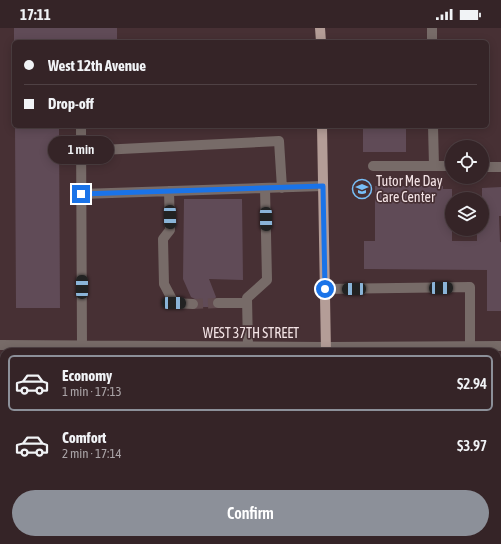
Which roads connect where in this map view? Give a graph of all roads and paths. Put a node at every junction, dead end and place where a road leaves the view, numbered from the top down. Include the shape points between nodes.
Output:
1 (320, 28) edge
2 (432, 28) edge
3 (321, 40) edge
4 (432, 40) edge
5 (81, 128) edge
6 (322, 128) edge
7 (433, 128) edge
8 (81, 151) junction
9 (373, 166) dead end
10 (434, 166) junction
11 (445, 166) edge
12 (489, 166) edge
13 (501, 167) edge
14 (323, 186) junction
15 (265, 188) junction
16 (282, 188) junction
17 (169, 191) junction
18 (81, 194) junction
19 (325, 289) junction
20 (218, 303) tunnel mouth
21 (247, 303) junction
22 (193, 304) tunnel mouth
23 (0, 345) edge
24 (82, 346) junction
25 (501, 346) edge
26 (248, 347) junction
27 (470, 347) junction
28 (10, 348) edge
29 (74, 348) edge
30 (109, 348) edge
31 (237, 348) edge
32 (274, 348) edge
33 (326, 348) edge
34 (440, 348) edge

1 - 3 main road
2 - 4 street
5 - 8 street
6 - 14 main road
7 - 10 street
8 - 16 street via 279,141
8 - 18 street
9 - 10 street
10 - 11 street
12 - 13 street
14 - 16 street
14 - 19 main road
15 - 16 street
15 - 17 street
15 - 21 street via 266,280 247,298
17 - 18 street
17 - 22 street via 170,230 163,239 164,284 174,303
18 - 24 street
19 - 27 street via 470,288
19 - 33 main road
20 - 21 street
21 - 26 street
23 - 28 street, WEST 37TH STREET
24 - 29 street, WEST 37TH STREET
24 - 30 street, WEST 37TH STREET
25 - 27 street, WEST 37TH STREET
26 - 31 street, WEST 37TH STREET
26 - 32 street, WEST 37TH STREET
27 - 34 street, WEST 37TH STREET

